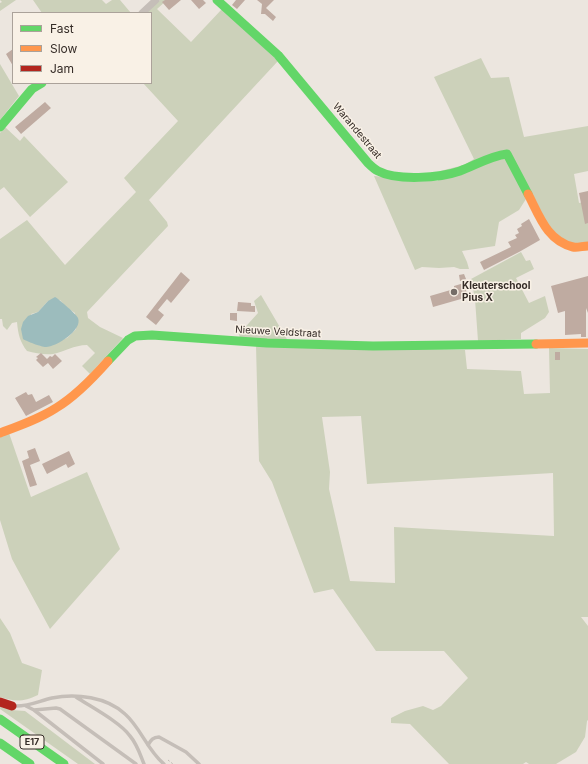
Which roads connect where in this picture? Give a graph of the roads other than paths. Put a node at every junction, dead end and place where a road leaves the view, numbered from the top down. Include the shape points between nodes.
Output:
1 (156, 0) edge
2 (217, 0) edge
3 (143, 12) edge
4 (40, 84) edge
5 (0, 128) edge
6 (588, 246) edge
7 (588, 343) edge
8 (0, 433) edge
9 (75, 696) junction
10 (0, 702) edge
11 (12, 706) joint
12 (26, 706) junction
13 (34, 710) junction
14 (0, 719) edge
15 (0, 743) edge
16 (148, 745) junction
17 (30, 764) edge
18 (64, 764) edge
19 (103, 764) edge
20 (136, 764) edge
21 (144, 764) edge
22 (164, 764) edge
23 (199, 764) edge

1 - 3 street
2 - 6 main road, Warandestraat via 278,55 378,172 388,175 437,177 459,172 499,154 507,154 546,229 558,242 574,247
4 - 5 main road via 32,89
7 - 8 main road, Nieuwe Veldstraat via 366,346 267,344 160,335 135,336 56,409
9 - 12 lane via 53,698
9 - 16 lane via 96,699 124,712 140,730
9 - 21 lane via 130,735
10 - 11 main road
11 - 12 lane
12 - 13 lane
13 - 19 lane
13 - 20 lane via 60,709
14 - 18 main road, E17
15 - 17 main road, E17
16 - 22 lane
16 - 23 lane via 151,740 159,737 186,752

